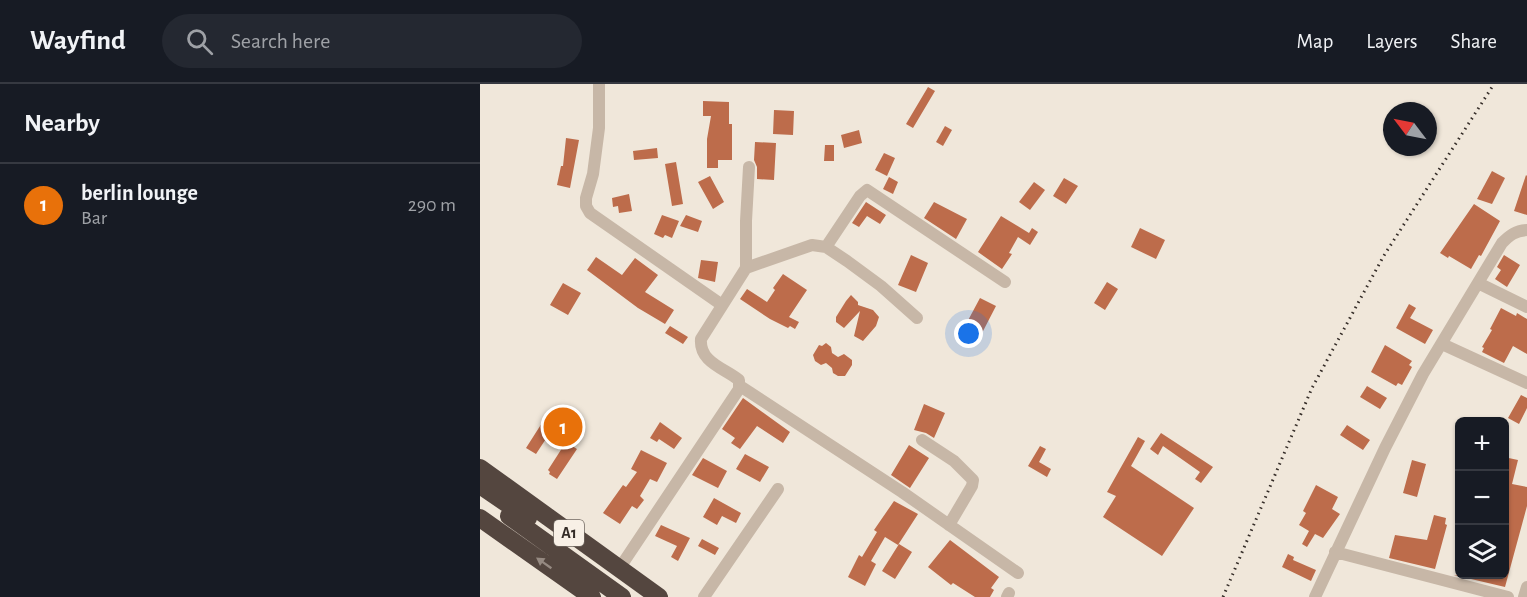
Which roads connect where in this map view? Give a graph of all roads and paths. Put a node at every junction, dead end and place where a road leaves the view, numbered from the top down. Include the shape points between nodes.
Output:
1 (598, 84) edge
2 (749, 167) dead end
3 (1527, 230) edge
4 (826, 248) junction
5 (746, 268) junction
6 (1005, 282) dead end
7 (1478, 283) junction
8 (722, 305) junction
9 (1527, 307) edge
10 (917, 318) dead end
11 (1442, 344) junction
12 (1527, 383) edge
13 (740, 386) junction
14 (922, 440) dead end
15 (480, 468) edge
16 (480, 485) edge
17 (778, 489) dead end
18 (480, 496) edge
19 (480, 518) edge
20 (949, 525) junction
21 (1335, 552) junction
22 (619, 569) junction
23 (1018, 573) dead end
24 (1527, 587) edge
25 (592, 597) edge
26 (622, 597) edge
27 (639, 597) edge
28 (659, 597) edge
29 (704, 597) edge
30 (1315, 597) edge
31 (1508, 597) edge
32 (1524, 597) edge

1 - 8 street via 599,128 586,206 590,213
2 - 5 street
3 - 7 street via 1511,234 1502,243
4 - 5 street via 812,245
4 - 6 street via 867,190
4 - 10 street via 881,286
5 - 8 street
7 - 9 street
7 - 11 street
8 - 13 street via 700,346 706,357 736,377
11 - 12 street
11 - 21 street
13 - 20 street
13 - 22 street
14 - 20 street via 954,461 973,480
15 - 22 highway, A1
16 - 27 highway, A1
17 - 29 street
18 - 26 highway, A1
25 -> 19 highway, A1
20 - 23 street
21 - 30 street
21 - 31 street
22 - 28 highway, A1
24 - 32 street

